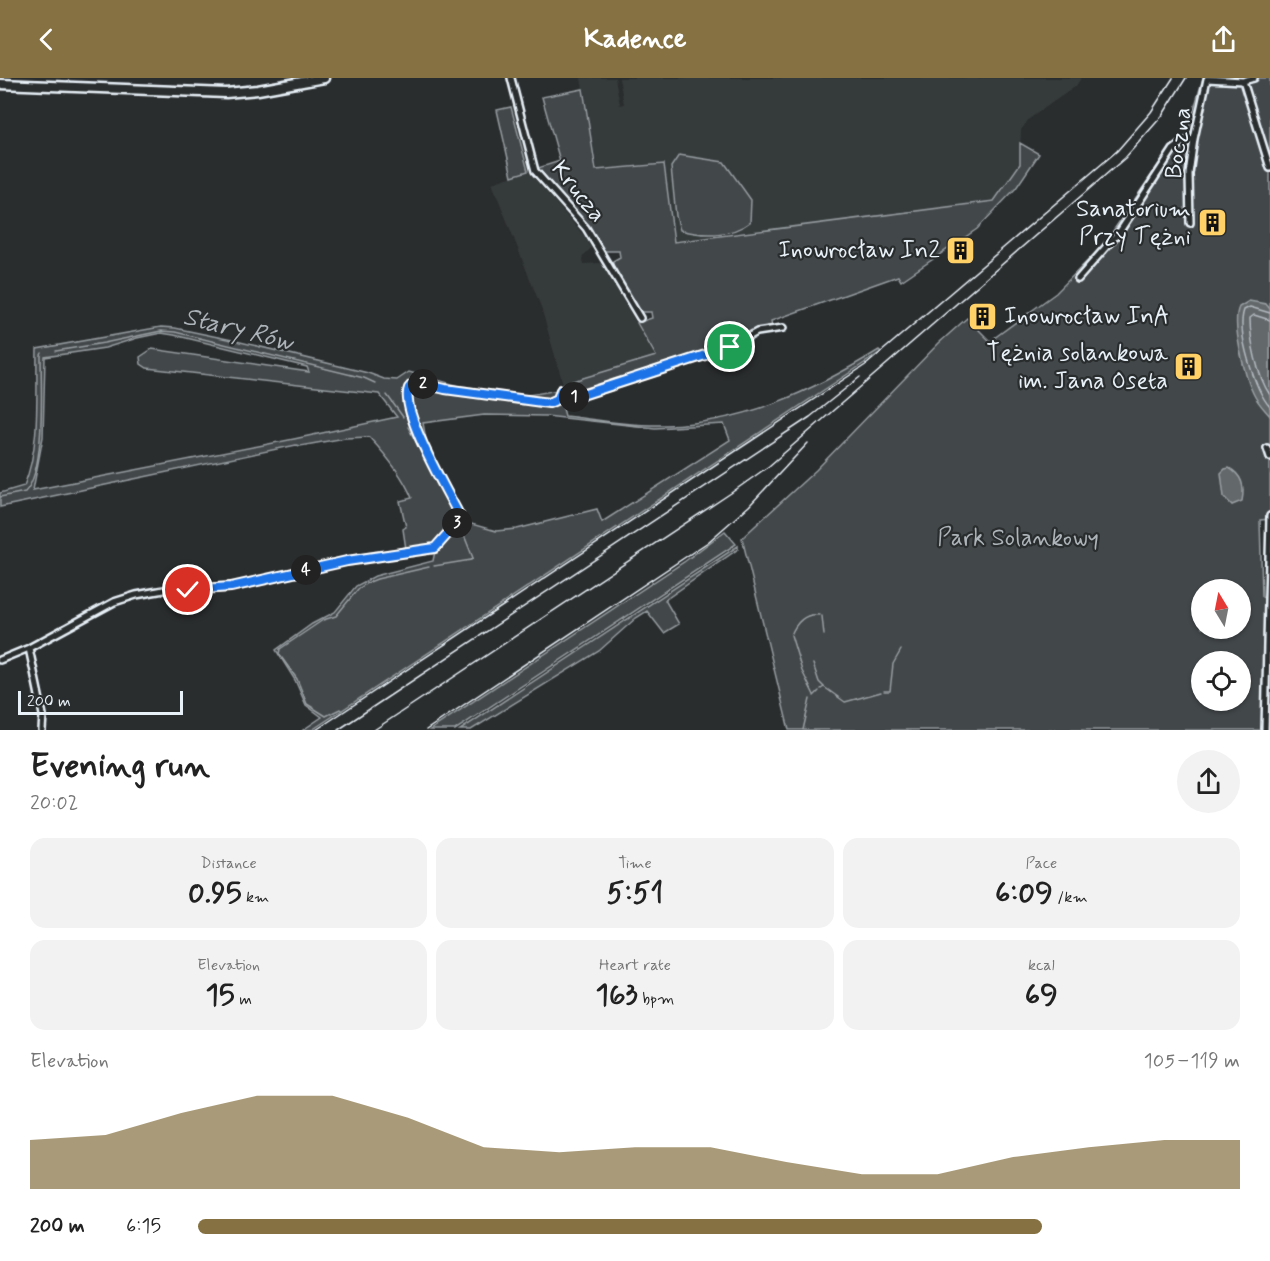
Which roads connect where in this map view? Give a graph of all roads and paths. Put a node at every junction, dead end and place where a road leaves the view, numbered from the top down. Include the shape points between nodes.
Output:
1 (324, 78) edge
2 (511, 78) edge
3 (1254, 78) edge
4 (1243, 81) junction
5 (0, 84) edge
6 (1194, 139) junction
7 (1270, 168) edge
8 (1190, 223) dead end
9 (1078, 279) dead end
10 (640, 318) dead end
11 (783, 328) dead end
12 (1267, 448) dead end
13 (1270, 458) edge
14 (1270, 516) edge
15 (29, 648) junction
16 (0, 660) edge
17 (42, 730) edge
18 (1265, 730) edge

1 - 5 main road via 226,93
2 - 10 street, Krucza via 535,171 586,228
3 - 4 street, Boczna
4 - 6 street, Boczna via 1207,79
4 - 7 street
6 - 8 street, Boczna via 1189,174
6 - 9 street via 1173,150 1120,231
11 - 15 street via 757,332 730,347 579,396 568,398 561,390 558,399 549,403 416,382 408,391 413,421 459,515 459,521 435,548 347,561 231,587 136,595 114,602
12 - 13 street
14 - 18 street
15 - 16 street
15 - 17 street via 43,715

